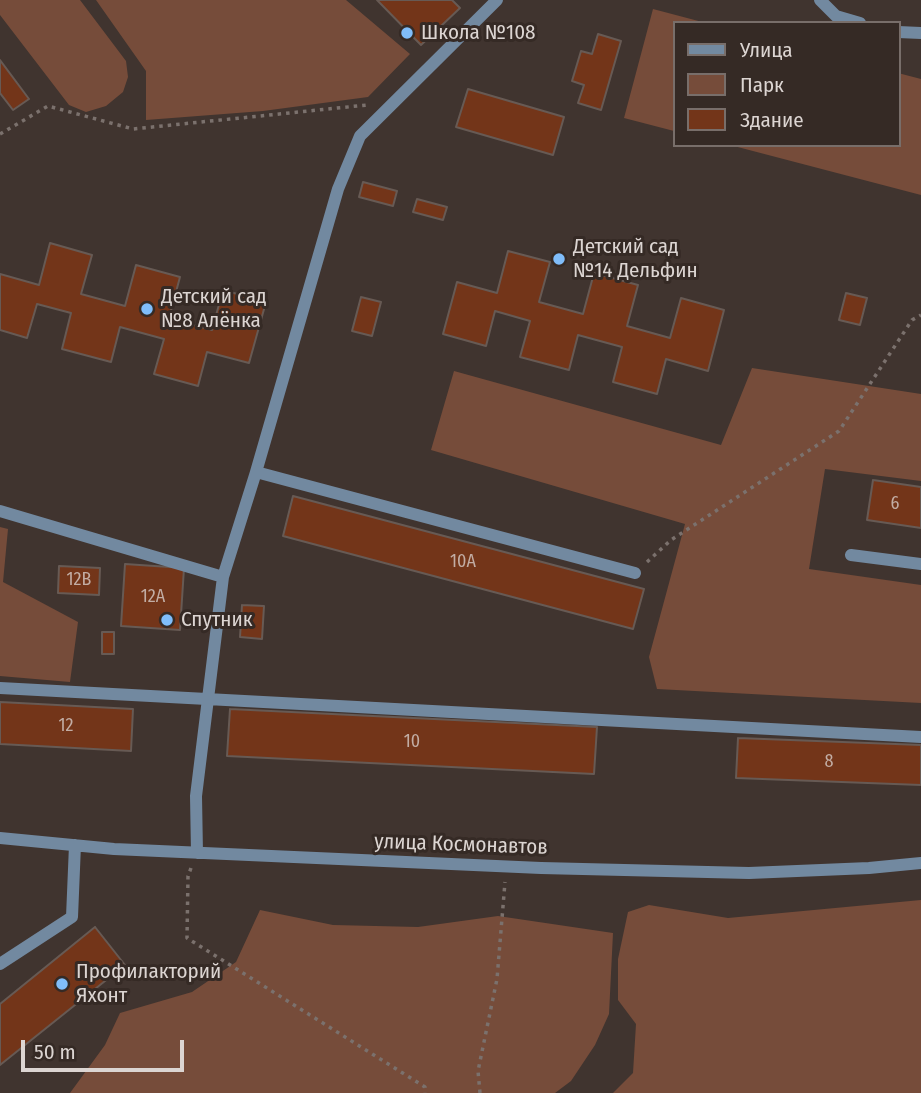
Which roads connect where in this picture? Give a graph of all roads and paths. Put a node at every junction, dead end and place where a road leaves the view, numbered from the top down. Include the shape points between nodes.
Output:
1 (497, 0) edge
2 (820, 0) edge
3 (853, 21) edge
4 (900, 32) edge
5 (921, 33) edge
6 (394, 102) junction
7 (0, 134) edge
8 (921, 315) edge
9 (256, 472) junction
10 (0, 511) edge
11 (851, 555) dead end
12 (921, 564) edge
13 (635, 573) joint
14 (223, 577) junction
15 (0, 688) edge
16 (207, 702) junction
17 (921, 737) edge
18 (0, 838) edge
19 (75, 845) junction
20 (197, 853) junction
21 (921, 863) edge
22 (506, 866) junction
23 (0, 964) edge
24 (425, 1093) edge
25 (480, 1093) edge

1 - 6 street
2 - 3 street via 836,16
4 - 5 street
6 - 7 path via 133,129 48,106
6 - 9 street via 360,136 338,189
8 - 13 path via 912,320 839,431 671,540
9 - 13 street
9 - 14 street
10 - 14 street
11 - 12 street
14 - 16 street
15 - 16 street
16 - 17 street
16 - 20 street via 195,796
18 - 19 street, улица Космонавтов
19 - 20 street, улица Космонавтов
19 - 23 street via 72,917
20 - 22 street, улица Космонавтов
20 - 24 path via 188,876 187,938 425,1087
21 - 22 street, улица Космонавтов via 749,873
22 - 25 path via 497,979 478,1071

